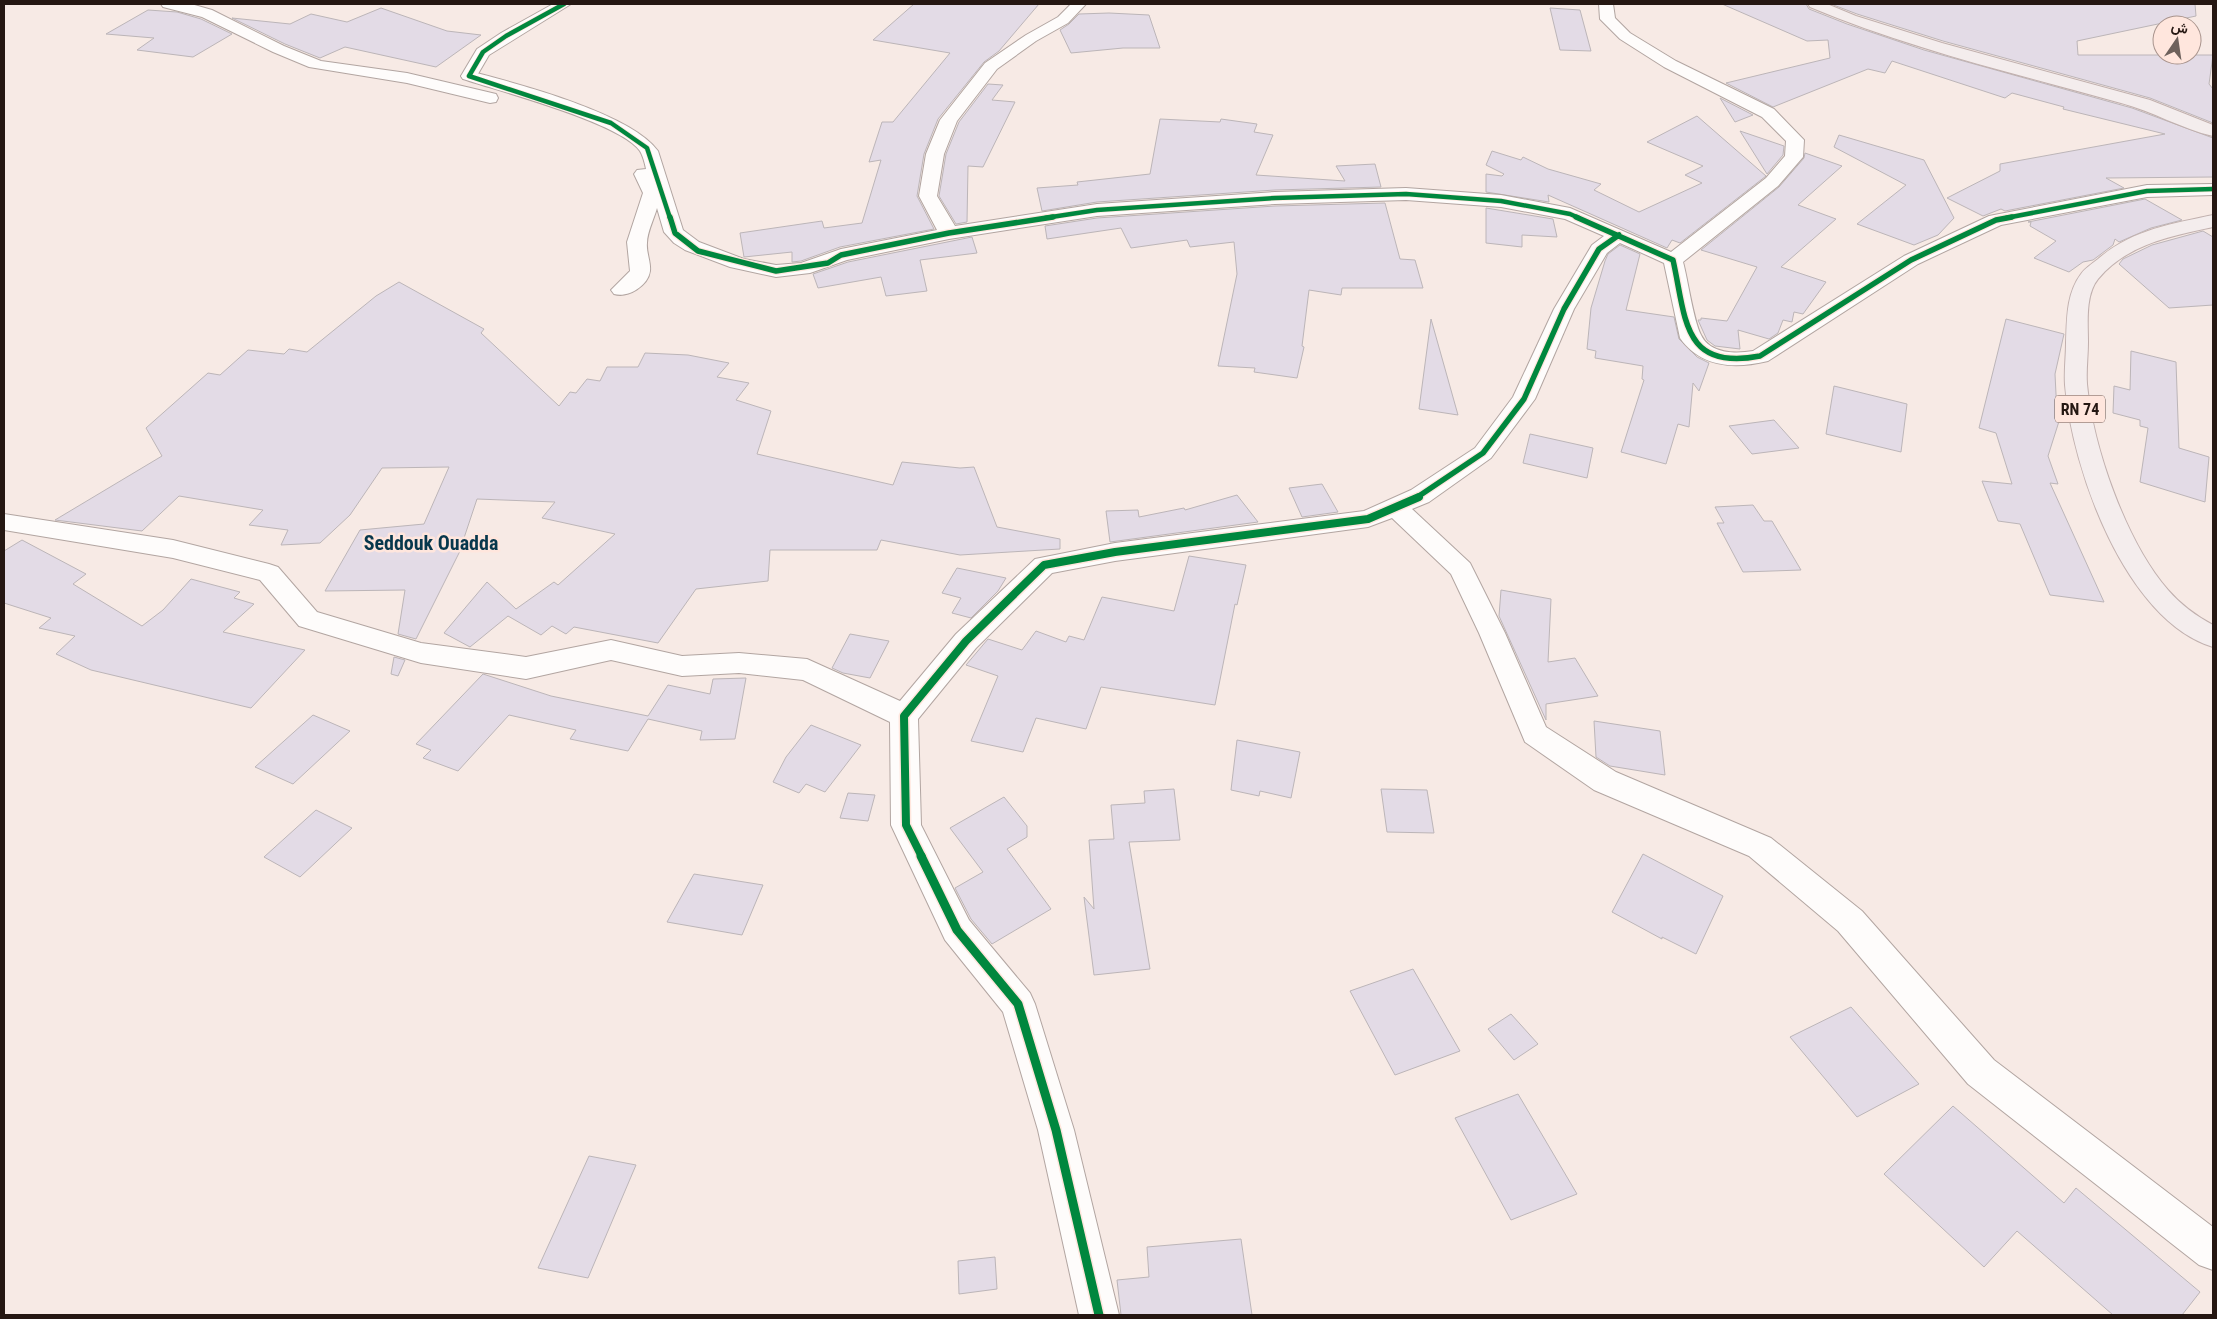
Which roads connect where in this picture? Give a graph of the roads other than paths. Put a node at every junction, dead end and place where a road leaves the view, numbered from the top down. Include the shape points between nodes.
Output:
1 (168, 4) edge
2 (564, 4) edge
3 (1079, 4) edge
4 (1606, 4) edge
5 (1815, 4) edge
6 (2213, 131) edge
7 (2213, 189) edge
8 (2213, 221) edge
9 (949, 232) junction
10 (1619, 234) junction
11 (1674, 260) junction
12 (621, 290) dead end
13 (1395, 507) junction
14 (4, 522) edge
15 (2213, 637) edge
16 (904, 716) junction
17 (2213, 1251) edge
18 (1099, 1315) edge

1 - 12 street via 229,22 274,48 316,65 441,85 553,116 611,142 636,160 652,193 637,242 640,271 635,280
2 - 9 street via 483,52 469,76 611,123 647,148 675,233 698,251 776,271 828,263 841,255
3 - 9 street via 1063,20 991,66 949,120 935,154 928,196
4 - 11 street via 1608,19 1625,36 1670,64 1768,113 1795,140 1794,157 1772,182
5 - 6 main road via 1936,46 2144,104
7 - 11 street via 2147,191 1996,220 1911,260 1760,356 1739,360 1710,355 1691,338
8 - 15 main road, RN 74 via 2140,238 2126,245 2090,277 2080,298 2076,390 2100,486 2123,539 2160,598 2178,617
9 - 10 street via 1097,210 1275,198 1406,194 1501,201 1570,214
10 - 11 street
10 - 13 street via 1599,249 1564,309 1524,399 1483,453 1420,496
13 - 16 street via 1368,519 1044,565 966,641
13 - 17 street via 1462,569 1535,734 1604,782 1760,847 1850,921 1981,1072
14 - 16 street via 173,549 269,573 308,619 421,653 526,668 611,650 682,666 739,663 807,670
16 - 18 street via 906,825 956,930 1018,1004 1056,1130

